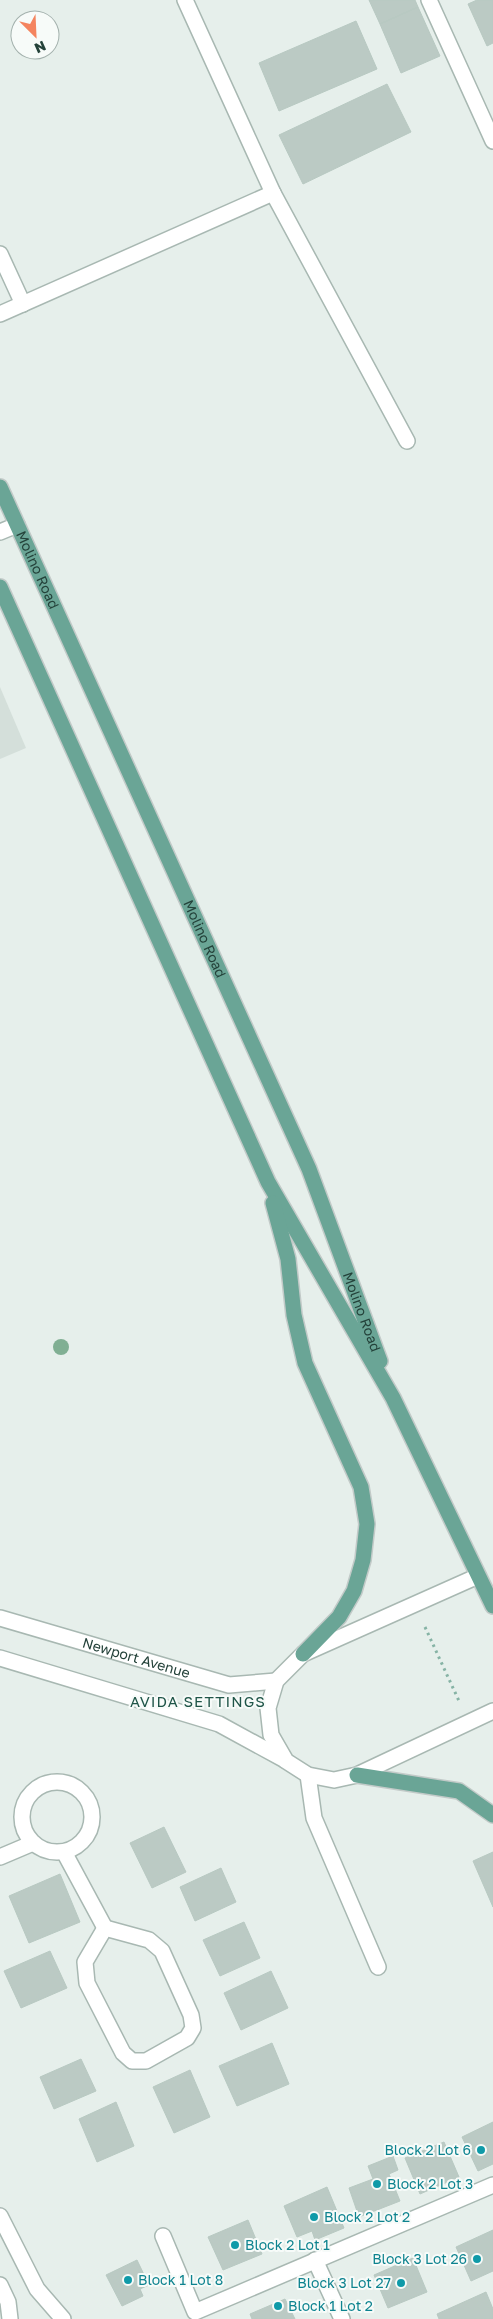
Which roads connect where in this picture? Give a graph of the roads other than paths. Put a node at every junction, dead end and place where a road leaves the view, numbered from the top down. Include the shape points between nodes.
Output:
1 (185, 0) edge
2 (434, 2) edge
3 (493, 138) edge
4 (273, 193) junction
5 (0, 254) edge
6 (23, 304) junction
7 (0, 314) edge
8 (407, 441) dead end
9 (0, 487) edge
10 (17, 525) junction
11 (0, 532) edge
12 (0, 587) edge
13 (268, 1182) junction
14 (393, 1398) junction
15 (478, 1576) junction
16 (493, 1606) edge
17 (0, 1618) edge
18 (303, 1654) junction
19 (0, 1658) edge
20 (276, 1681) junction
21 (493, 1711) edge
22 (286, 1760) junction
23 (308, 1775) junction
24 (357, 1775) junction
25 (493, 1816) edge
26 (33, 1843) junction
27 (64, 1852) junction
28 (0, 1857) edge
29 (105, 1928) junction
30 (378, 1967) dead end
31 (493, 2185) edge
32 (0, 2216) edge
33 (163, 2236) dead end
34 (315, 2260) junction
35 (0, 2285) edge
36 (10, 2319) edge
37 (63, 2319) edge
38 (342, 2319) edge

1 - 4 street
2 - 3 street
4 - 6 street
4 - 8 street
5 - 6 street
6 - 7 street
9 - 10 main road, Molino Road
10 - 11 street
10 - 14 main road, Molino Road via 309,1169
12 - 13 main road, Molino Road
13 - 14 main road, Molino Road
13 - 18 main road via 288,1259 294,1315 305,1363 361,1487 367,1524 363,1560 354,1591 339,1616
14 - 15 main road, Molino Road
15 - 16 main road, Molino Road
15 - 18 street
17 - 20 street, Newport Avenue via 230,1685
18 - 20 street
19 - 22 street via 219,1724
20 - 22 street via 268,1708 271,1735
21 - 24 street
22 - 23 street
23 - 24 street via 334,1780
23 - 30 street via 314,1818
24 - 25 main road via 459,1791
26 - 27 street via 42,1849
26 - 27 street via 22,1822 26,1800 44,1785 66,1783 85,1796 91,1806 92,1818 84,1840
26 - 28 street
27 - 29 street
29 - 29 street via 85,1962 87,1983 123,2053 132,2062 146,2061 187,2038 192,2028 191,2015 162,1951 149,1940
31 - 34 street
32 - 37 street via 37,2289
33 - 34 street via 195,2312
34 - 38 street
35 - 36 street via 8,2302

